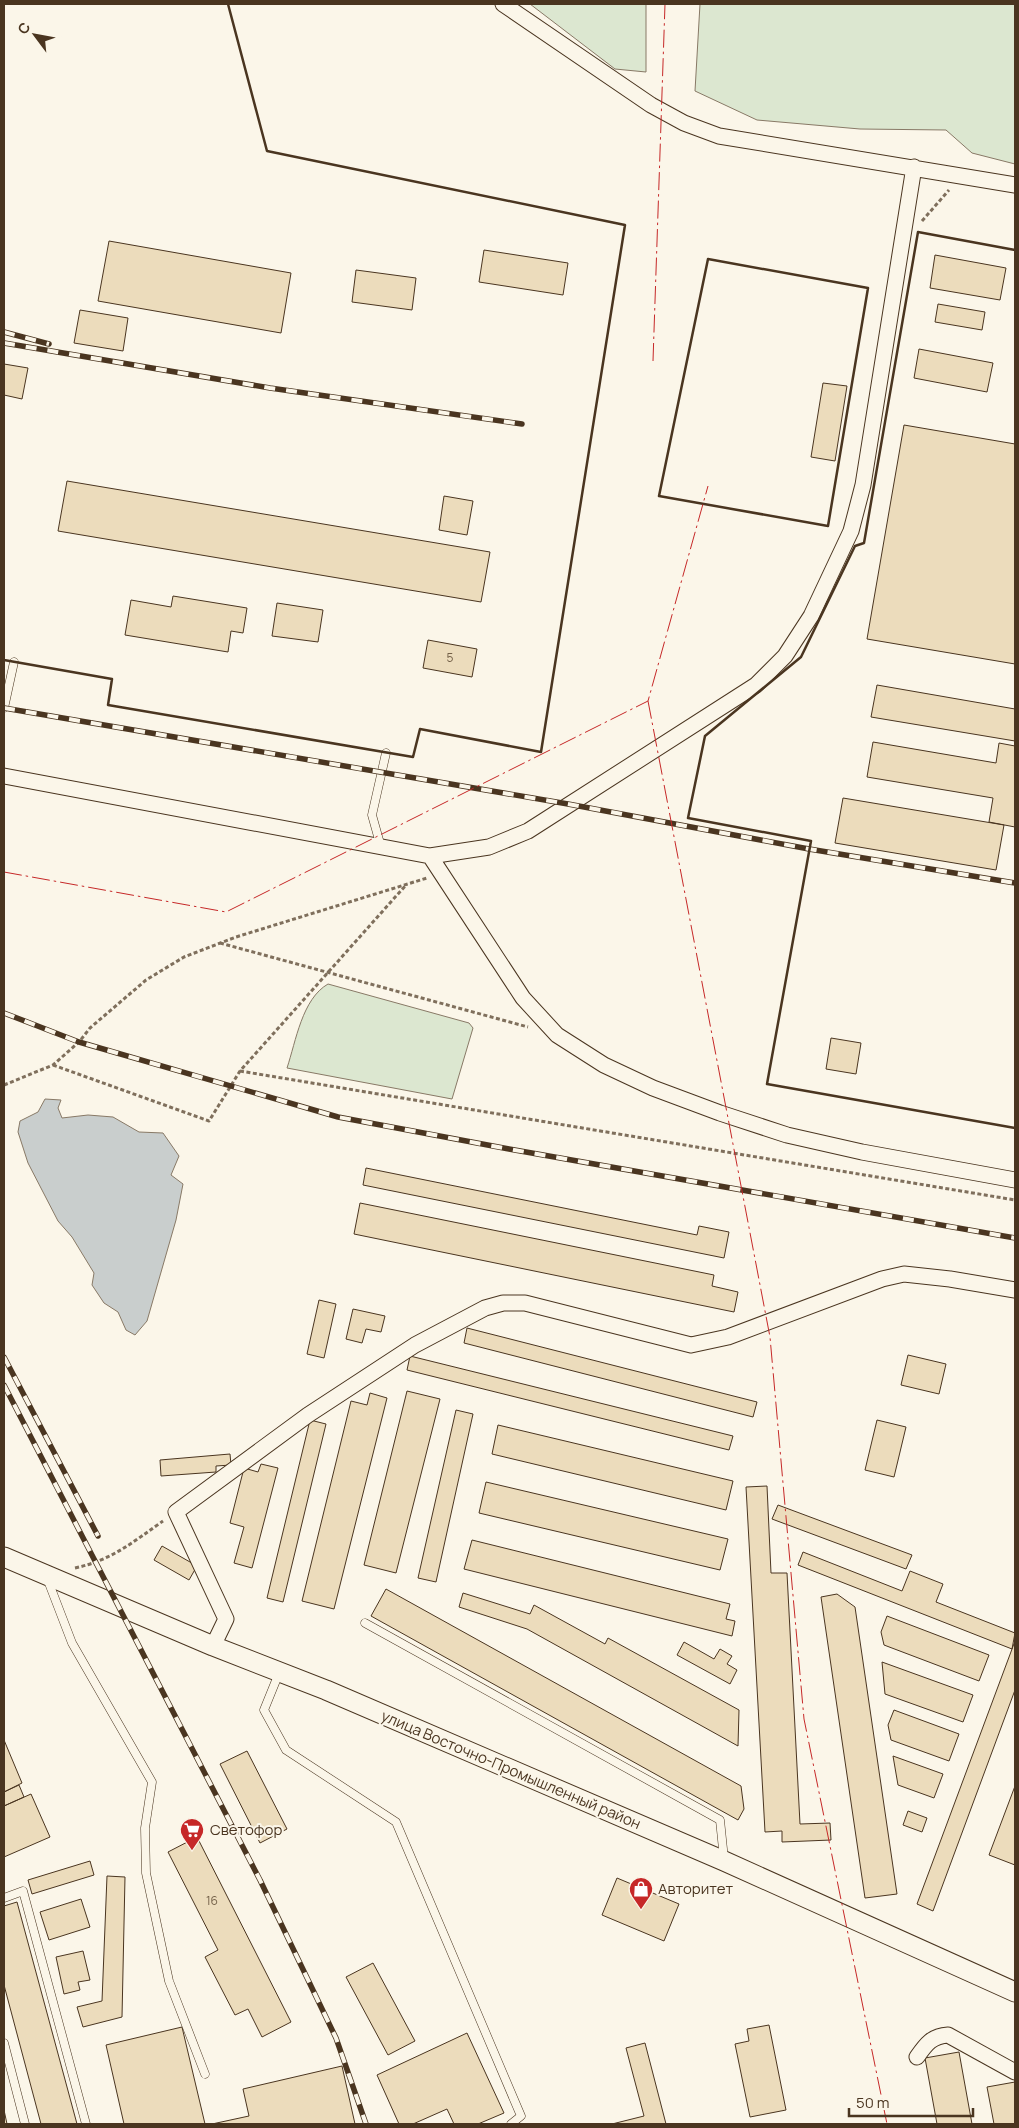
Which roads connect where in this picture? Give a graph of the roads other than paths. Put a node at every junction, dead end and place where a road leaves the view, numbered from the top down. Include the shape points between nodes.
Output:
1 (504, 4) edge
2 (914, 167) junction
3 (1015, 185) edge
4 (14, 662) dead end
5 (4, 708) edge
6 (386, 753) dead end
7 (4, 776) edge
8 (381, 847) junction
9 (430, 856) junction
10 (1015, 1180) edge
11 (1015, 1290) edge
12 (4, 1557) edge
13 (45, 1574) junction
14 (365, 1622) dead end
15 (213, 1646) junction
16 (279, 1673) junction
17 (724, 1861) junction
18 (4, 1898) edge
19 (1015, 1992) edge
20 (4, 2043) edge
21 (917, 2057) dead end
22 (1015, 2071) edge
23 (206, 2074) dead end
24 (25, 2124) edge
25 (86, 2124) edge
26 (511, 2124) edge

1 - 2 street via 651,105 684,123 718,136 752,143
2 - 3 street
2 - 9 street via 860,494 851,531 811,616 785,656 756,685 528,831 489,846
4 - 5 lane
6 - 8 lane via 372,815
7 - 8 street
8 - 9 street
9 - 10 street via 523,998 557,1035 604,1065 720,1114 787,1135
11 - 15 street via 904,1274 875,1281 728,1337 691,1345 525,1303 503,1303 485,1308 415,1345 308,1414 176,1512 226,1619
12 - 13 street, улица Восточно-Промышленный район
13 - 15 street, улица Восточно-Промышленный район
13 - 23 lane via 72,1643 152,1782 145,1828 146,1873 170,1981
14 - 17 lane via 720,1820
15 - 16 street, улица Восточно-Промышленный район
16 - 17 street, улица Восточно-Промышленный район via 326,1690
16 - 26 lane via 264,1710 286,1750 396,1822 521,2116
17 - 19 street, улица Восточно-Промышленный район
18 - 25 lane via 23,1891
20 - 24 lane
21 - 22 street via 937,2036 948,2036

